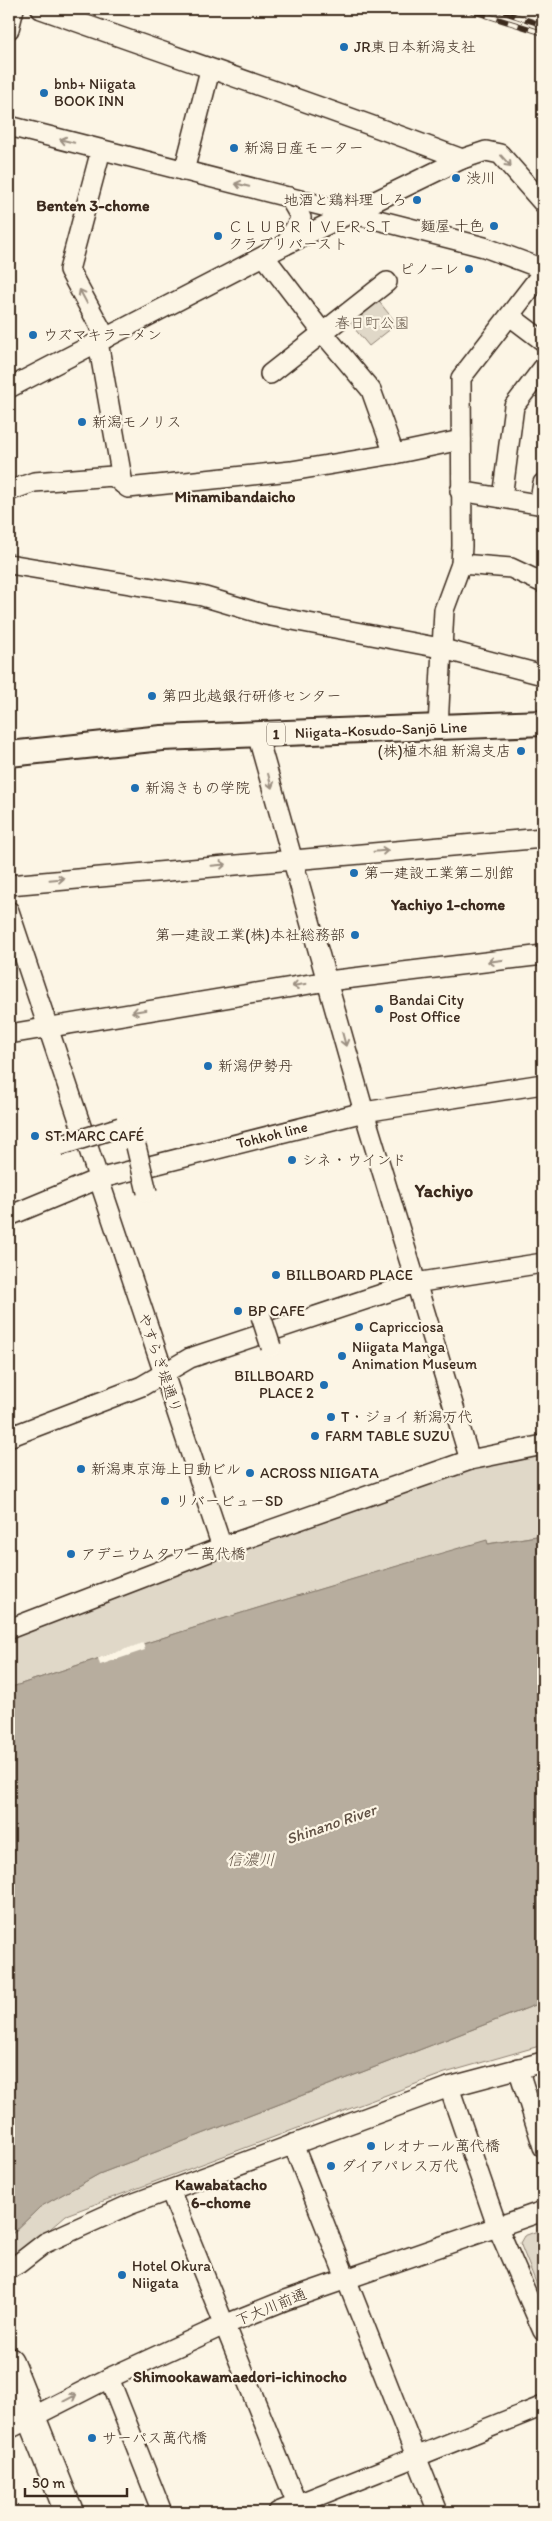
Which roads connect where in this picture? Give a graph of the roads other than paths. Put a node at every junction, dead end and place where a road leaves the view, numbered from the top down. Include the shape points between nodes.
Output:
1 (14, 9) edge
2 (41, 9) edge
3 (9, 29) edge
4 (210, 70) junction
5 (9, 126) edge
6 (100, 150) junction
7 (462, 159) junction
8 (184, 171) junction
9 (289, 197) junction
10 (543, 203) edge
11 (351, 214) junction
12 (285, 245) junction
13 (264, 256) junction
14 (543, 271) edge
15 (388, 282) dead end
16 (510, 316) junction
17 (323, 333) junction
18 (102, 340) junction
19 (543, 341) edge
20 (543, 368) edge
21 (270, 374) dead end
22 (9, 388) edge
23 (461, 440) junction
24 (394, 454) junction
25 (543, 483) edge
26 (122, 484) junction
27 (9, 491) edge
28 (460, 491) junction
29 (502, 498) junction
30 (541, 505) edge
31 (9, 564) edge
32 (461, 564) junction
33 (543, 583) edge
34 (442, 648) junction
35 (543, 675) edge
36 (543, 723) edge
37 (438, 727) junction
38 (257, 734) junction
39 (9, 754) edge
40 (543, 838) edge
41 (291, 858) junction
42 (9, 885) edge
43 (9, 911) edge
44 (543, 955) edge
45 (328, 981) junction
46 (47, 1026) junction
47 (9, 1034) edge
48 (543, 1084) edge
49 (364, 1112) junction
50 (120, 1127) dead end
51 (59, 1146) dead end
52 (136, 1146) dead end
53 (98, 1179) junction
54 (147, 1192) dead end
55 (9, 1216) edge
56 (543, 1263) edge
57 (415, 1284) junction
58 (261, 1316) dead end
59 (271, 1347) dead end
60 (164, 1373) junction
61 (9, 1437) edge
62 (543, 1445) edge
63 (470, 1460) junction
64 (222, 1547) junction
65 (10, 1624) edge
66 (543, 2062) edge
67 (518, 2068) junction
68 (449, 2087) junction
69 (293, 2144) junction
70 (543, 2146) edge
71 (170, 2190) junction
72 (543, 2211) edge
73 (497, 2226) junction
74 (9, 2268) edge
75 (346, 2278) junction
76 (224, 2325) junction
77 (543, 2331) edge
78 (9, 2362) edge
79 (109, 2378) junction
80 (543, 2406) edge
81 (20, 2424) edge
82 (416, 2457) junction
83 (298, 2508) edge
84 (68, 2512) edge
85 (162, 2512) edge
86 (278, 2512) edge
87 (438, 2512) edge

1 - 3 street
2 - 4 street
4 - 7 street
4 - 8 street
6 -> 5 street
6 - 8 street
18 -> 6 street via 69,270
7 -> 10 street via 486,151 500,154
7 - 11 street
9 -> 8 street
9 - 11 street
9 - 12 street via 301,218
11 - 12 street
11 - 14 street via 484,247
12 - 13 street
13 - 17 street
13 - 18 street
14 - 16 street
15 - 17 street
16 - 19 street
16 - 23 street via 461,378
17 - 21 street
17 - 24 street via 371,390
18 - 22 street
18 - 26 street
20 - 29 street via 514,406
23 - 24 street
23 - 28 street
24 - 26 street via 291,471 128,488
25 - 30 street
26 - 27 street via 113,476 34,482
28 - 29 street
28 - 32 street
29 - 30 street
31 - 34 street via 202,596 266,615
32 - 33 street via 511,568
32 - 34 street via 444,610
34 - 35 street
34 - 37 street
36 - 37 main road, Niigata-Kosudo-Sanjō Line / 1
37 - 38 main road, Niigata-Kosudo-Sanjō Line / 1
38 - 39 main road, Niigata-Kosudo-Sanjō Line / 1 via 162,738
38 -> 41 street
41 -> 40 street
42 -> 41 street
41 - 45 street
43 - 46 street, やすらぎ堤通り
44 -> 45 street
45 -> 46 street
45 -> 49 street
46 - 47 street
46 - 53 street, やすらぎ堤通り
48 - 49 street, Tohkoh line
49 - 53 street, Tohkoh line
49 - 57 street
50 - 51 street, bridge
52 - 54 street, bridge
53 - 55 street, Tohkoh line
53 - 60 street, やすらぎ堤通り
56 - 57 street
57 - 60 street via 190,1358
57 - 63 street
58 - 59 street, bridge
60 - 61 street via 142,1386
60 - 64 street, やすらぎ堤通り
62 - 63 street
63 - 64 street
64 - 65 street
66 - 67 street
67 - 68 street
67 - 70 street
68 - 69 street
68 - 73 street
69 - 71 street
69 - 75 street
71 - 74 street via 130,2204 45,2243
71 - 76 street
72 - 73 street, 下大川前通
73 - 75 street, 下大川前通
73 - 77 street
75 - 76 street, 下大川前通
75 - 82 street
76 - 79 street, 下大川前通
76 - 83 street
78 - 81 highway
81 -> 79 street, 下大川前通
79 - 85 street
80 - 82 street
81 - 84 highway
82 - 83 street
82 - 87 street
83 - 86 street

